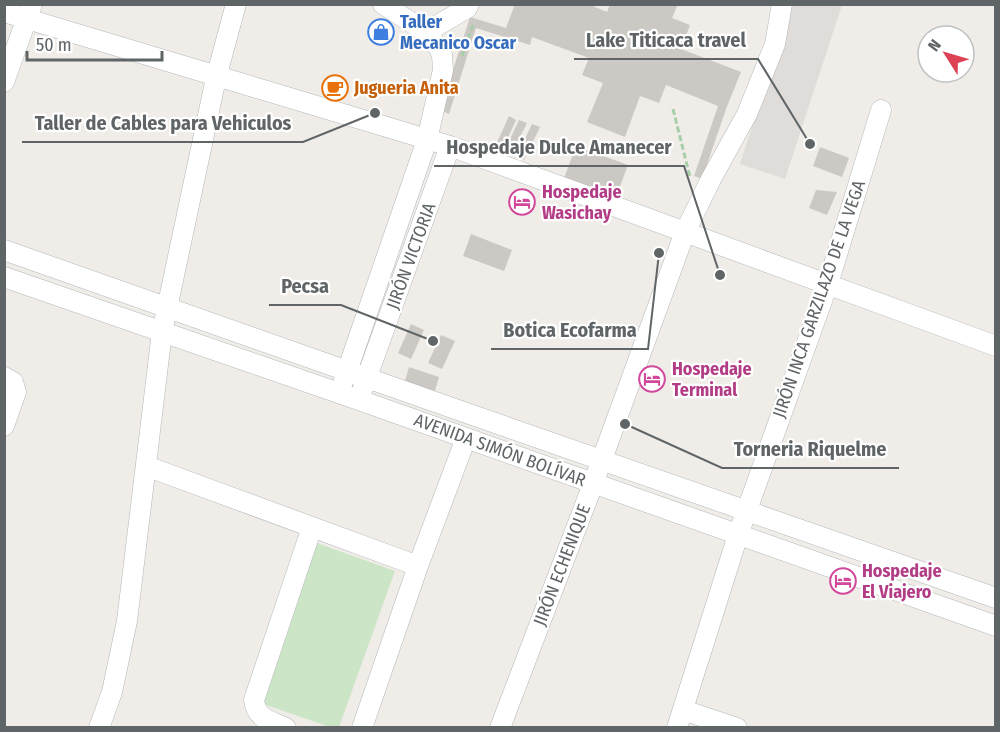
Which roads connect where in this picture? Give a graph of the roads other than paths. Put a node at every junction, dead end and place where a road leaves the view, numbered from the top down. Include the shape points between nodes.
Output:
1 (236, 4) edge
2 (383, 4) edge
3 (469, 4) edge
4 (782, 4) edge
5 (4, 12) edge
6 (30, 12) edge
7 (426, 32) junction
8 (216, 78) junction
9 (4, 82) edge
10 (881, 110) dead end
11 (428, 140) junction
12 (450, 146) junction
13 (685, 232) junction
14 (4, 250) edge
15 (4, 277) edge
16 (828, 284) junction
17 (167, 307) junction
18 (162, 332) junction
19 (996, 346) edge
20 (348, 370) junction
21 (367, 376) junction
22 (4, 377) edge
23 (339, 393) junction
24 (359, 400) junction
25 (4, 426) edge
26 (466, 438) junction
27 (602, 461) junction
28 (146, 466) junction
29 (593, 484) junction
30 (746, 512) junction
31 (312, 527) junction
32 (738, 535) junction
33 (418, 566) junction
34 (996, 598) edge
35 (996, 626) edge
36 (680, 719) edge
37 (99, 728) edge
38 (286, 728) edge
39 (363, 728) edge
40 (500, 728) edge
41 (737, 728) edge

1 - 8 street
2 - 7 street
3 - 7 street
4 - 13 street, JIRÓN ECHENIQUE via 776,44 747,114
5 - 6 street
6 - 8 street
6 - 9 street
7 - 11 street, JIRÓN VICTORIA via 439,48 443,70
8 - 11 street
8 - 17 street
10 - 16 street, JIRÓN INCA GARZILAZO DE LA VEGA
11 - 12 street
11 - 20 street, JIRÓN VICTORIA
12 - 13 street
12 - 21 street, JIRÓN VICTORIA
13 - 16 street
13 - 27 street, JIRÓN ECHENIQUE
14 - 17 street, AVENIDA SIMÓN BOLÍVAR
15 - 18 street, AVENIDA SIMÓN BOLÍVAR
16 - 19 street
16 - 30 street, JIRÓN INCA GARZILAZO DE LA VEGA
17 - 18 street
17 - 20 street, AVENIDA SIMÓN BOLÍVAR
18 - 23 street, AVENIDA SIMÓN BOLÍVAR
18 - 28 street
20 - 21 street, AVENIDA SIMÓN BOLÍVAR
20 - 23 street, JIRÓN VICTORIA
21 - 24 street, JIRÓN VICTORIA
21 - 27 street, AVENIDA SIMÓN BOLÍVAR
22 - 25 street via 13,382 16,392
23 - 24 street, AVENIDA SIMÓN BOLÍVAR
24 - 26 street, AVENIDA SIMÓN BOLÍVAR
26 - 29 street, AVENIDA SIMÓN BOLÍVAR
26 - 33 street
27 - 29 street, JIRÓN ECHENIQUE
27 - 30 street, AVENIDA SIMÓN BOLÍVAR
28 - 31 street
28 - 37 street via 126,621 112,692
29 - 32 street, AVENIDA SIMÓN BOLÍVAR
29 - 40 street, JIRÓN ECHENIQUE
30 - 32 street, JIRÓN INCA GARZILAZO DE LA VEGA
30 - 34 street, AVENIDA SIMÓN BOLÍVAR
31 - 33 street
31 - 38 street via 254,700 262,717
32 - 35 street, AVENIDA SIMÓN BOLÍVAR
32 - 36 street, JIRÓN INCA GARZILAZO DE LA VEGA
33 - 39 street
36 - 41 street

